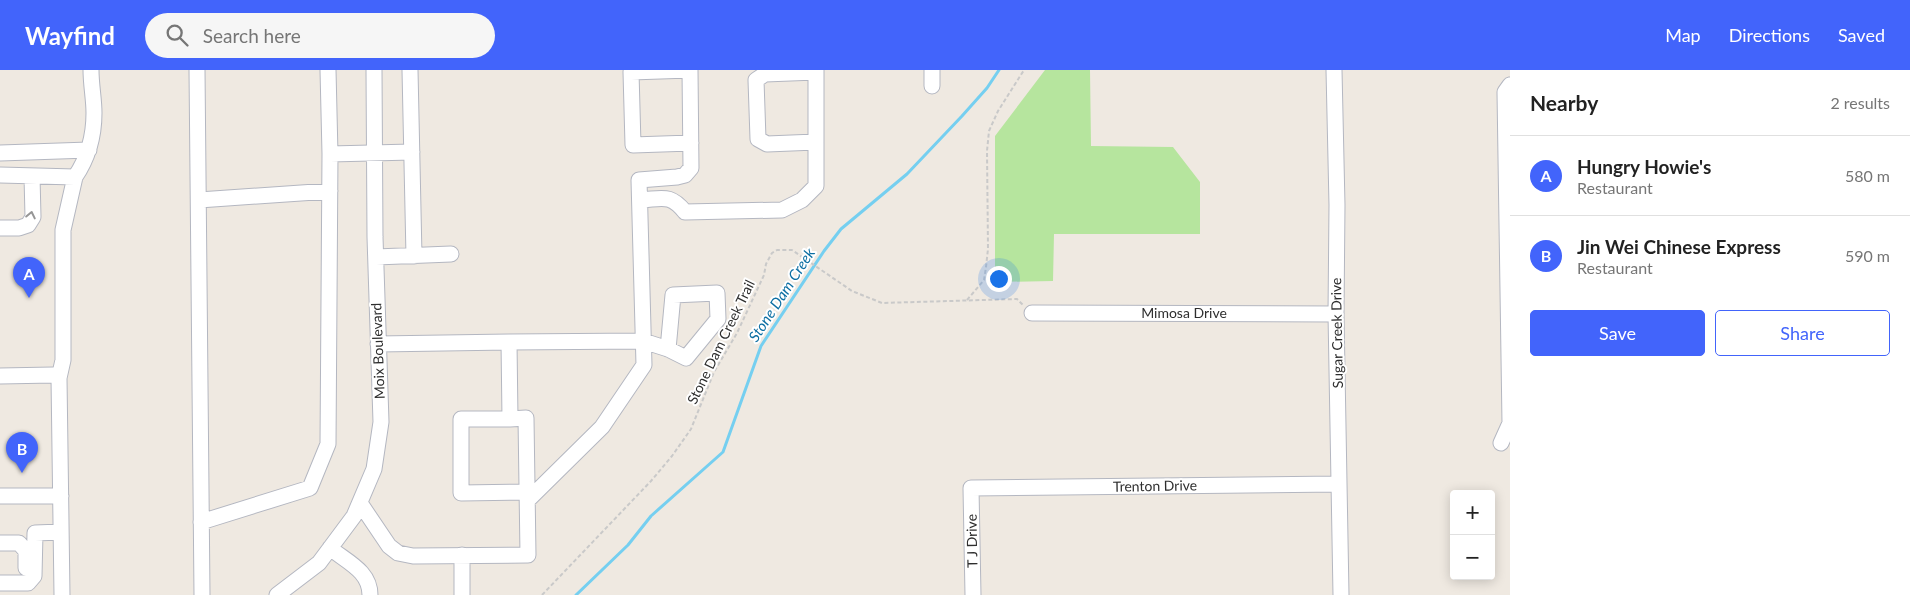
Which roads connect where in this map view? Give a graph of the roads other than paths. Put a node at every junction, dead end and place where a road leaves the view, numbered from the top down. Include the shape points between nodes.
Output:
1 (91, 70) edge
2 (197, 70) edge
3 (328, 70) edge
4 (374, 70) edge
5 (410, 70) edge
6 (690, 70) edge
7 (932, 70) edge
8 (1334, 70) edge
9 (816, 71) edge
10 (1510, 85) edge
11 (932, 86) dead end
12 (816, 142) junction
13 (691, 143) junction
14 (89, 150) junction
15 (412, 152) junction
16 (0, 153) edge
17 (375, 153) junction
18 (330, 154) junction
19 (0, 175) edge
20 (32, 176) junction
21 (75, 177) junction
22 (330, 191) junction
23 (199, 200) junction
24 (640, 200) junction
25 (0, 228) edge
26 (451, 254) dead end
27 (414, 256) junction
28 (376, 257) junction
29 (1032, 313) road end
30 (1336, 314) junction
31 (643, 341) junction
32 (509, 342) junction
33 (378, 344) junction
34 (668, 349) junction
35 (0, 376) edge
36 (60, 378) junction
37 (510, 419) junction
38 (1500, 444) dead end
39 (1339, 484) junction
40 (972, 488) joint
41 (0, 496) edge
42 (61, 496) junction
43 (528, 496) junction
44 (360, 503) junction
45 (201, 522) junction
46 (62, 532) junction
47 (0, 534) edge
48 (35, 534) junction
49 (0, 544) edge
50 (330, 548) junction
51 (462, 555) junction
52 (0, 576) edge
53 (0, 583) edge
54 (62, 595) edge
55 (202, 595) edge
56 (277, 595) edge
57 (370, 595) edge
58 (462, 595) edge
59 (973, 595) edge
60 (1341, 595) edge

1 - 14 street via 94,114
2 - 23 street
3 - 18 street
4 - 17 street, Moix Boulevard
5 - 15 street
6 - 13 street
6 - 13 street via 631,72 633,145
7 - 11 street
8 - 30 street, Sugar Creek Drive
9 - 12 street
9 - 12 street via 765,74 756,80 755,97 760,142
10 - 38 street via 1505,92 1510,423
12 - 24 street via 816,186 802,200 782,210 685,212 672,199
13 - 24 street via 691,168 685,175 639,180
14 - 16 street
14 - 21 street
15 - 17 street
15 - 27 street
17 - 18 street
17 - 28 street, Moix Boulevard
18 - 22 street
19 - 20 street
20 - 21 street
25 -> 20 street via 28,225 33,216
21 - 36 street via 63,230 63,360
22 - 23 street
22 - 45 street via 328,444 310,488
23 - 45 street
24 - 31 street
26 - 27 street
27 - 28 street
28 - 33 street, Moix Boulevard
29 - 30 street, Mimosa Drive
30 - 39 street, Sugar Creek Drive
31 - 32 street
31 - 34 street
31 - 43 street via 644,364 602,427
32 - 33 street
32 - 37 street
33 - 44 street, Moix Boulevard via 380,422 374,469
34 - 34 street via 686,358 718,319 717,293 673,295
35 - 36 street via 55,375
36 - 42 street
37 - 43 street via 526,418
37 - 43 street via 461,419 461,493
39 - 40 street, Trenton Drive
39 - 60 street, Sugar Creek Drive
40 - 59 street, T J Drive
41 - 42 street
42 - 46 street
43 - 51 street via 528,555
44 - 50 street, Moix Boulevard
44 - 51 street via 389,546 398,553 413,556
45 - 55 street
46 - 48 street
46 - 54 street
47 - 48 street
48 - 53 street via 34,576 28,583
49 - 52 street via 19,543 26,550 26,572 19,576
50 - 56 street, Moix Boulevard via 319,563
50 - 57 street via 364,573
51 - 58 street

